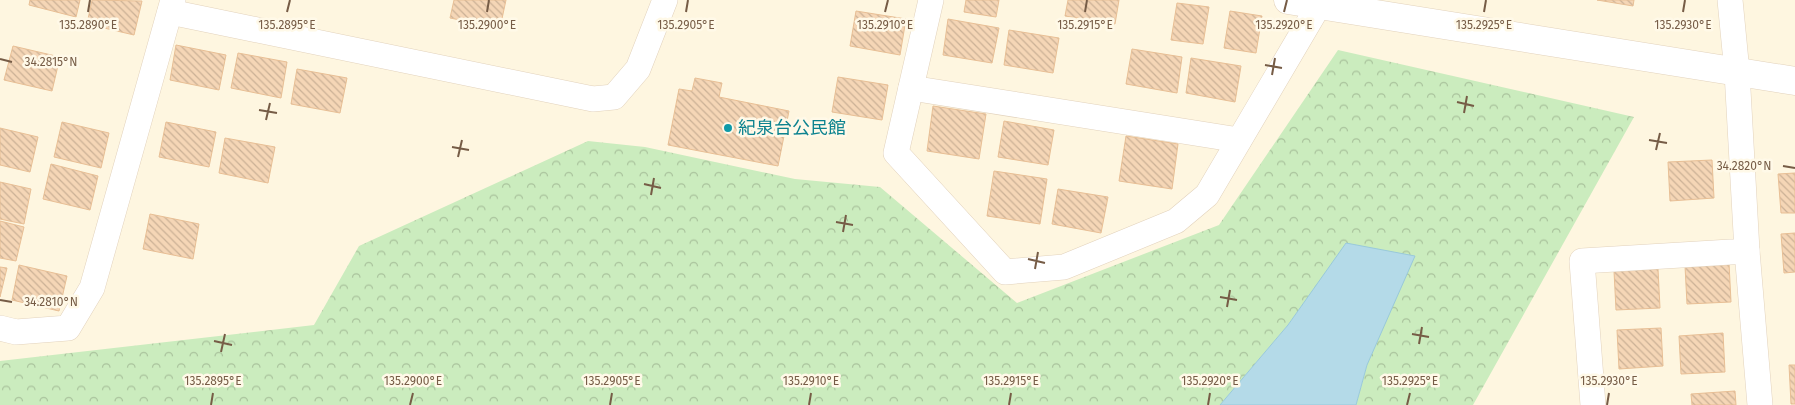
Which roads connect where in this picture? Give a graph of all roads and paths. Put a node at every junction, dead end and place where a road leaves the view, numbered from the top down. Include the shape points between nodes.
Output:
1 (664, 0) edge
2 (931, 0) edge
3 (1288, 0) edge
4 (1730, 0) edge
5 (1319, 5) junction
6 (172, 6) edge
7 (1737, 72) junction
8 (1795, 81) edge
9 (910, 88) junction
10 (1239, 140) junction
11 (1747, 252) junction
12 (0, 328) edge
13 (1593, 405) edge
14 (1760, 405) edge

1 - 6 street via 638,69 614,97 593,99
2 - 9 street
3 - 5 street
4 - 7 street
5 - 7 street
5 - 10 street
6 - 12 street via 92,288 68,328 16,332
7 - 8 street
7 - 11 street
9 - 10 street
9 - 10 street via 896,153 1005,272 1064,267 1176,221 1207,195
11 - 13 street via 1582,261
11 - 14 street

